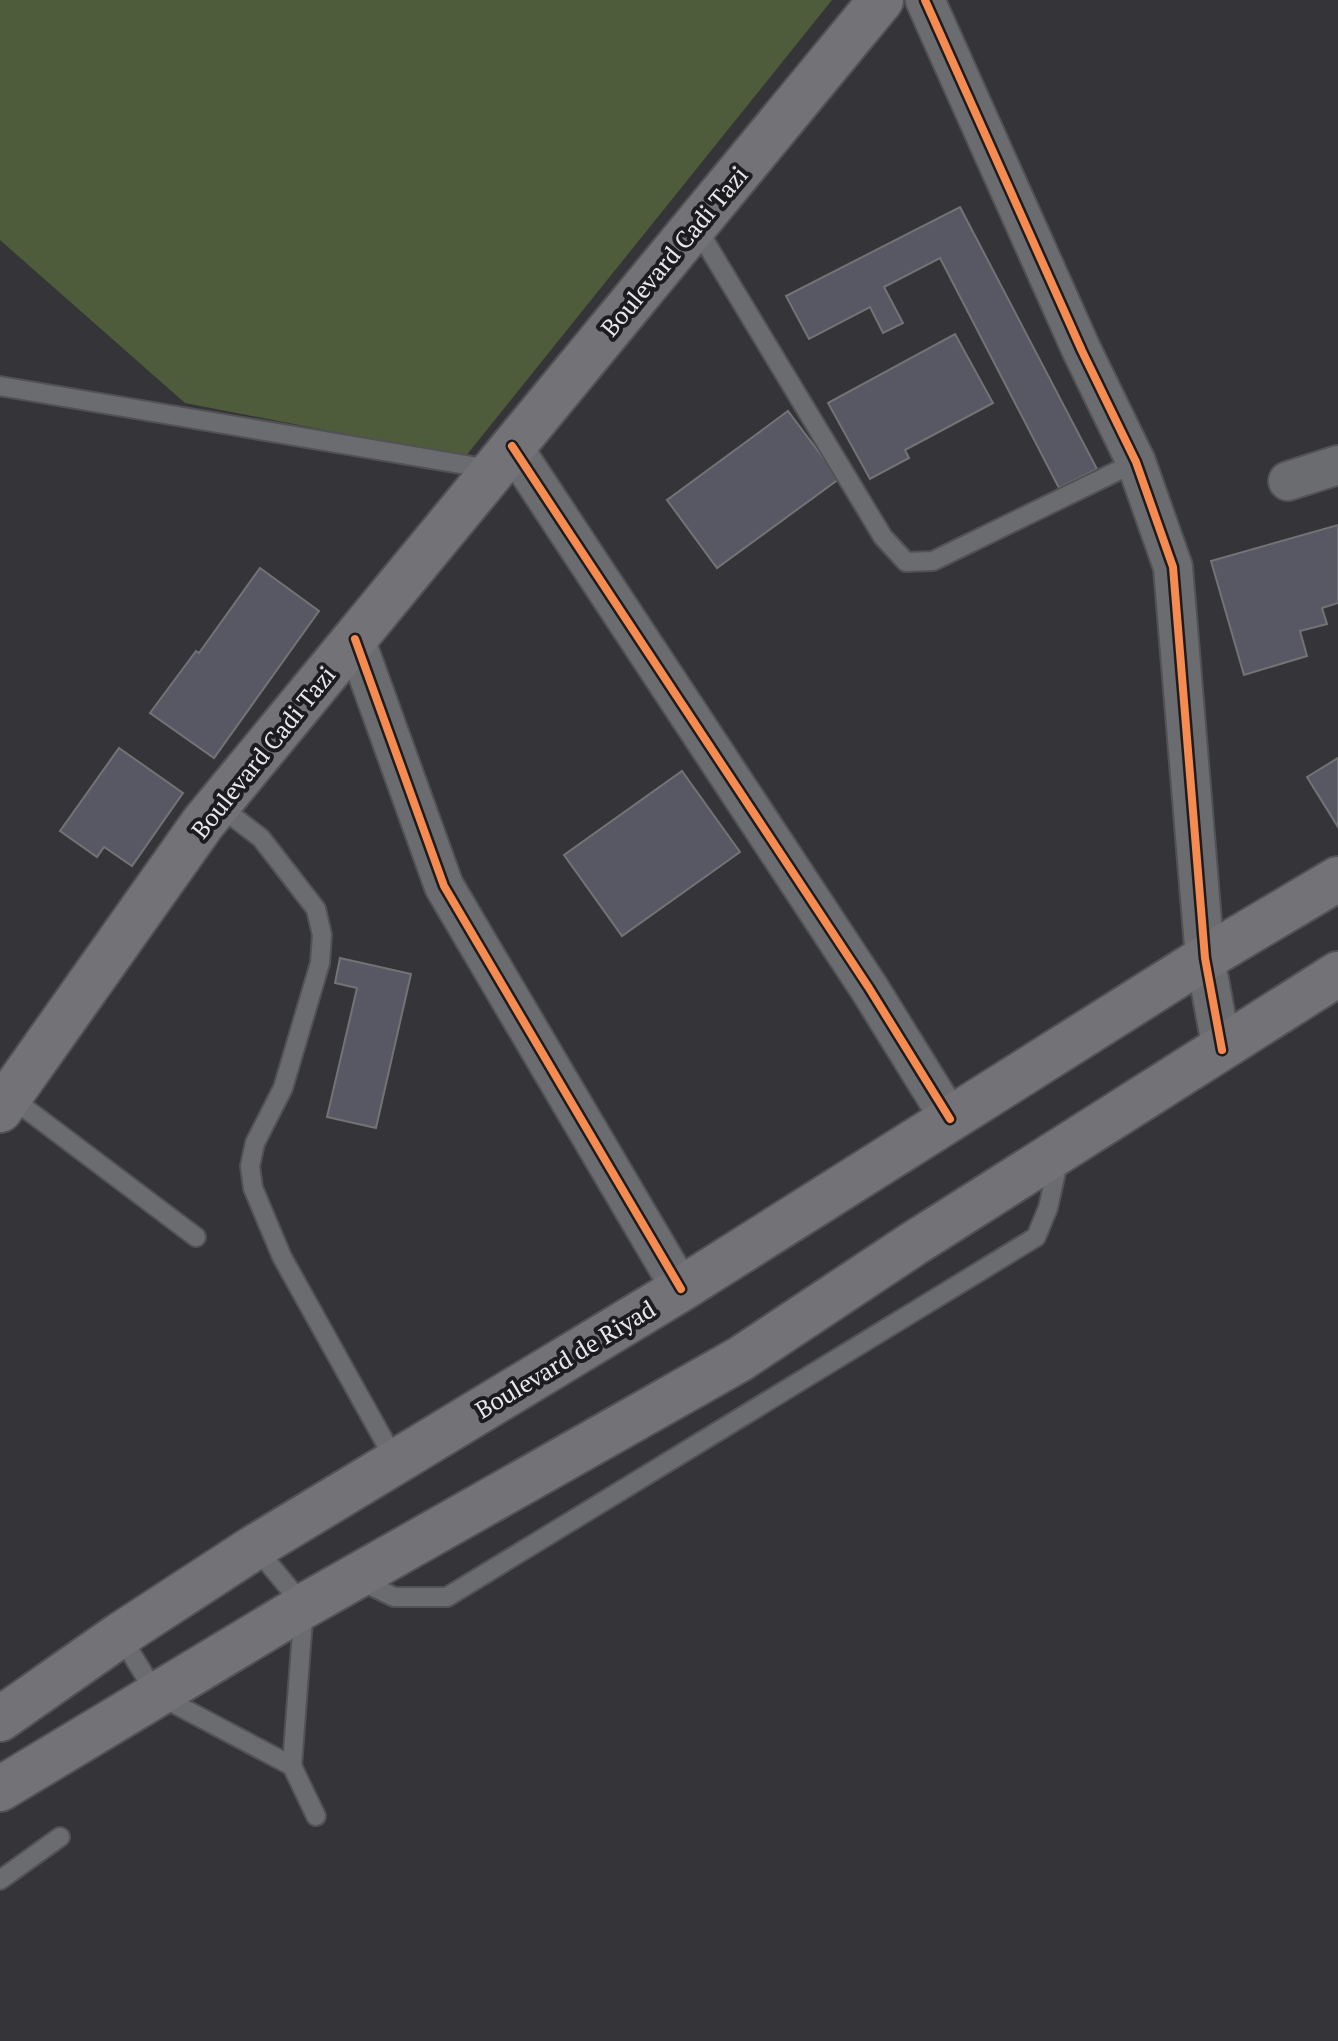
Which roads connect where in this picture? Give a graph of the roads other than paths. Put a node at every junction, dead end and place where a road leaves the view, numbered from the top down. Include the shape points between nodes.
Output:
1 (881, 0) edge
2 (925, 0) edge
3 (695, 225) junction
4 (0, 386) edge
5 (503, 458) junction
6 (1136, 462) junction
7 (1338, 465) edge
8 (1288, 481) dead end
9 (355, 639) junction
10 (218, 805) junction
11 (1338, 879) edge
12 (1205, 958) junction
13 (1338, 974) edge
14 (1222, 1050) junction
15 (4, 1103) edge
16 (950, 1119) junction
17 (1061, 1151) junction
18 (196, 1237) dead end
19 (681, 1289) junction
20 (396, 1462) junction
21 (255, 1547) junction
22 (354, 1577) junction
23 (304, 1606) junction
24 (120, 1635) junction
25 (156, 1694) junction
26 (0, 1719) edge
27 (292, 1766) junction
28 (0, 1789) edge
29 (316, 1816) dead end
30 (60, 1837) dead end
31 (0, 1880) edge

1 - 3 main road, Boulevard Cadi Tazi
2 - 6 street
3 - 5 main road, Boulevard Cadi Tazi
3 - 6 lane via 883,537 906,562 933,561
4 - 5 lane
5 - 9 main road, Boulevard Cadi Tazi
5 - 16 street via 869,988
6 - 12 street via 1173,567
7 - 8 street
9 - 10 main road, Boulevard Cadi Tazi
9 - 19 street via 444,886
10 - 15 main road, Boulevard Cadi Tazi
10 - 20 lane via 261,838 316,909 322,935 320,963 283,1088 255,1143 253,1188 282,1257
11 - 12 main road, Boulevard de Riyad
12 - 14 street
12 - 16 main road, Boulevard de Riyad
13 - 14 main road
14 - 17 main road
15 - 18 lane
16 - 19 main road, Boulevard de Riyad
17 - 22 main road via 740,1359
17 - 22 lane via 1036,1237 447,1597 394,1597
19 - 20 main road, Boulevard de Riyad
20 - 21 main road, Boulevard de Riyad
21 - 23 lane
21 - 24 main road, Boulevard de Riyad
22 - 23 main road
23 - 25 main road
23 - 27 lane
24 - 25 lane
24 - 26 main road, Boulevard de Riyad
25 - 27 lane
25 - 28 main road
27 - 29 lane
30 - 31 lane

